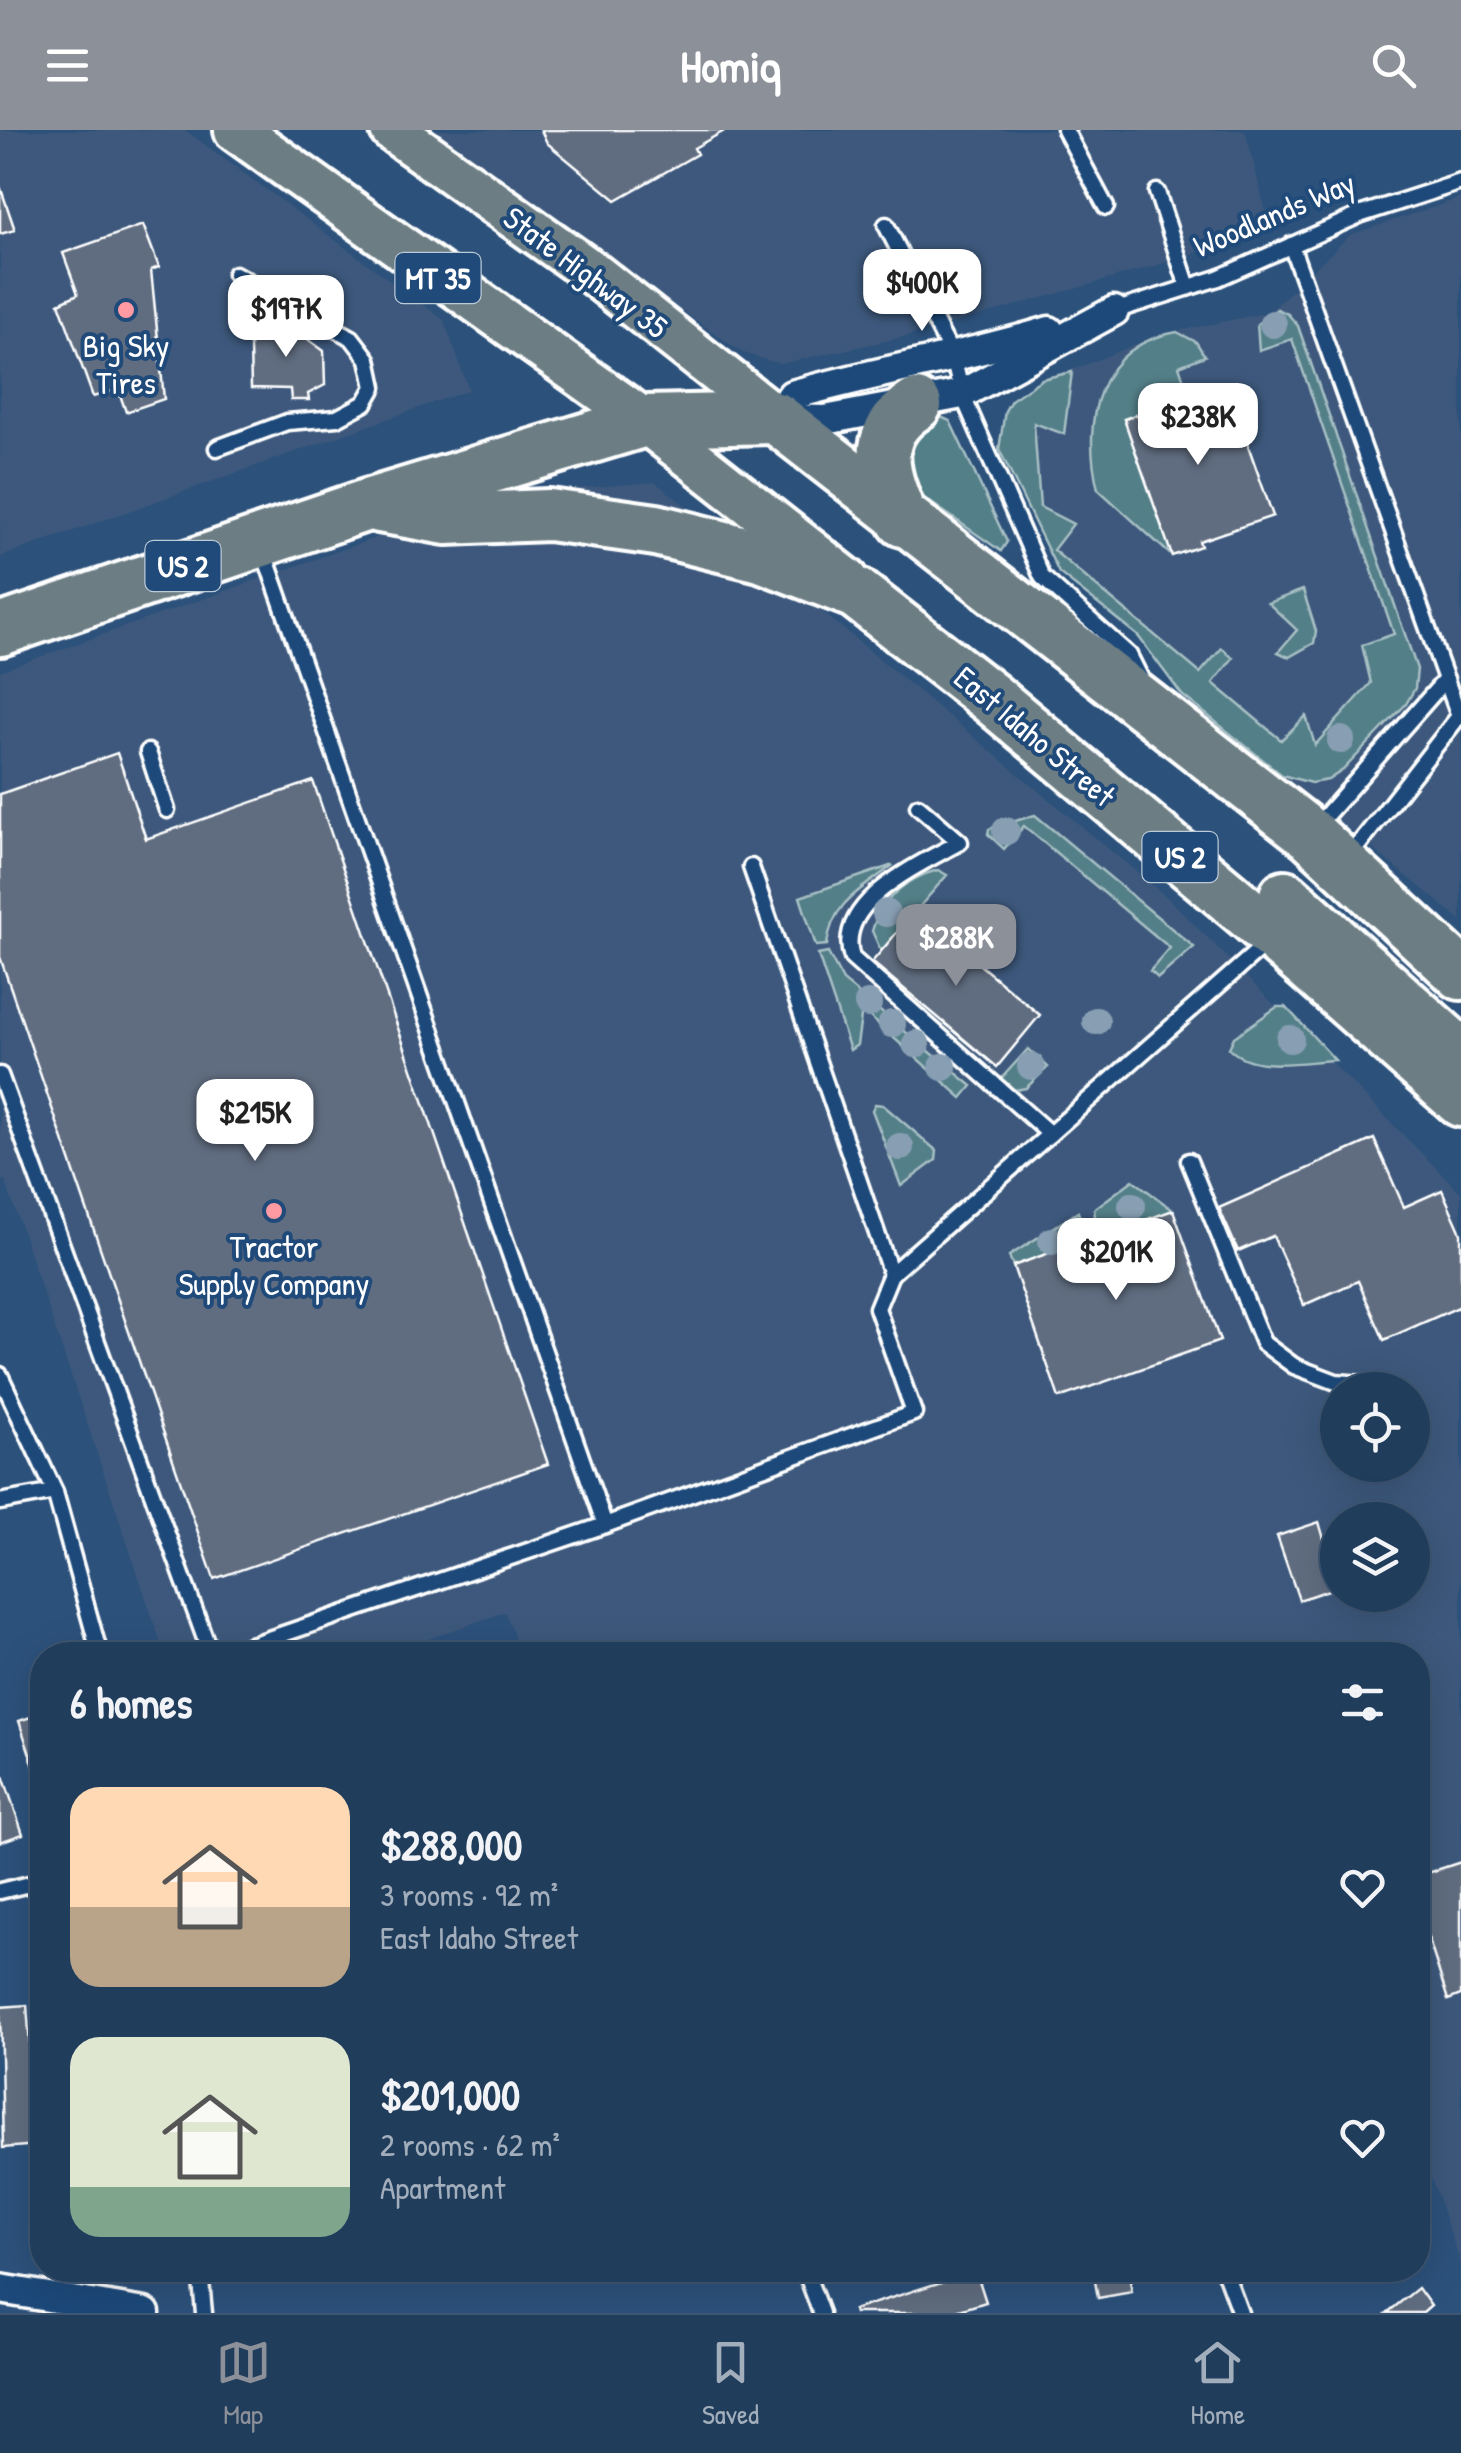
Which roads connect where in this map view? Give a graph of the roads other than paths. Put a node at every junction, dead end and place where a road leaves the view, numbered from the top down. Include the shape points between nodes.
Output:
1 (236, 130) edge
2 (392, 130) edge
3 (1064, 130) edge
4 (1461, 182) edge
5 (1157, 192) dead end
6 (1106, 206) dead end
7 (886, 225) dead end
8 (1291, 245) junction
9 (235, 274) dead end
10 (1188, 288) junction
11 (1114, 311) junction
12 (953, 357) junction
13 (939, 400) junction
14 (776, 418) junction
15 (645, 421) junction
16 (217, 448) dead end
17 (367, 505) junction
18 (903, 521) junction
19 (259, 540) junction
20 (894, 619) junction
21 (0, 630) edge
22 (1446, 679) junction
23 (1157, 713) junction
24 (1459, 716) edge
25 (148, 752) dead end
26 (918, 806) dead end
27 (168, 810) dead end
28 (1328, 856) junction
29 (750, 867) dead end
30 (1277, 909) junction
31 (1461, 974) edge
32 (1461, 1054) edge
33 (0, 1075) edge
34 (1461, 1101) edge
35 (1050, 1134) junction
36 (1189, 1161) dead end
37 (891, 1274) junction
38 (0, 1374) edge
39 (1320, 1376) edge
40 (55, 1492) junction
41 (0, 1502) edge
42 (605, 1525) junction
43 (96, 1642) edge
44 (205, 1642) edge
45 (260, 1642) edge
46 (30, 1884) edge
47 (0, 1892) edge
48 (201, 2282) edge
49 (809, 2282) edge
50 (1228, 2282) edge
51 (0, 2289) edge
52 (145, 2313) edge
53 (204, 2313) edge
54 (820, 2313) edge
55 (1240, 2313) edge

1 - 15 main road, MT 35
2 - 14 main road, State Highway 35 / MT 35 via 590,271
3 - 6 lane
4 - 8 lane, Woodlands Way
5 - 10 lane
7 - 12 lane
8 - 10 lane, Woodlands Way
8 - 22 lane
9 - 16 lane via 352,338 368,359 374,388 365,403 337,418 287,422
10 - 11 lane, Woodlands Way
11 - 12 street, Woodlands Way
11 - 13 street, Woodlands Way
12 - 13 lane
12 - 14 street, Woodlands Way via 792,396
13 - 14 street, Woodlands Way via 825,420
13 - 18 highway via 898,416 886,435 885,469
13 - 23 lane via 1042,577 1129,655
14 - 15 highway, US 2
14 - 18 highway
15 - 17 highway, US 2
15 - 20 main road, East Idaho Street / MT 35
17 - 19 highway, US 2
17 - 20 highway, US 2 via 446,519 550,515 656,530 816,574
18 - 23 highway
19 - 21 highway, US 2
19 - 42 lane
20 - 30 highway, East Idaho Street / US 2
22 - 24 lane
22 - 28 lane
23 - 28 highway
24 - 28 lane
25 - 27 lane
26 - 35 lane via 960,842 872,898 850,930 852,958
28 - 31 highway
29 - 37 lane
30 - 32 highway
30 - 34 highway, East Idaho Street / US 2
30 - 35 lane
33 - 44 lane
35 - 37 lane
36 - 39 lane via 1263,1343
37 - 42 lane via 877,1308 914,1414
38 - 40 lane
40 - 41 lane
40 - 43 lane
42 - 45 lane
46 - 47 lane
48 - 53 lane
49 - 54 lane
50 - 55 lane
51 - 52 street

